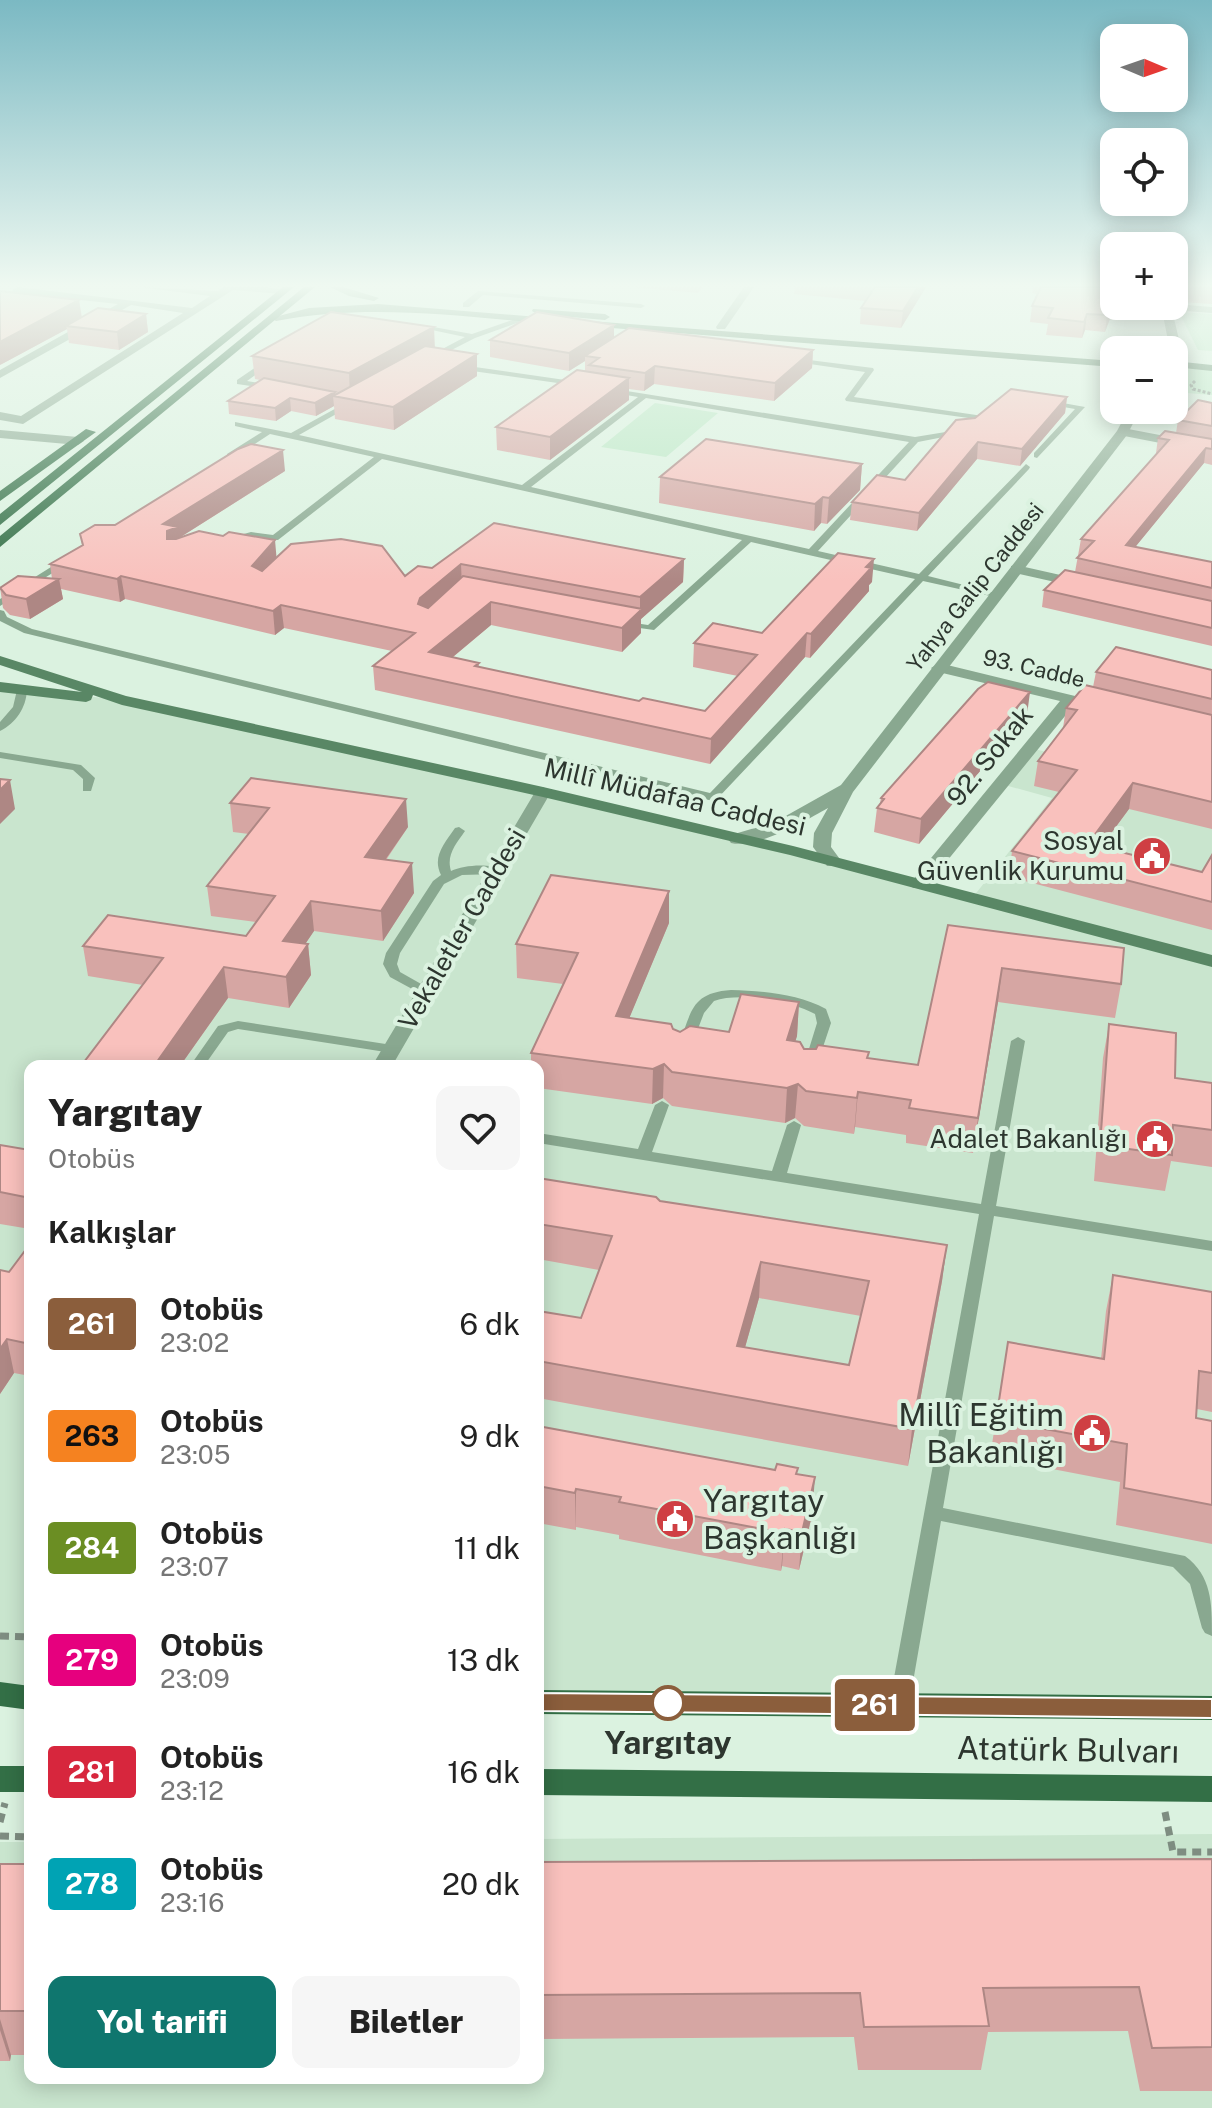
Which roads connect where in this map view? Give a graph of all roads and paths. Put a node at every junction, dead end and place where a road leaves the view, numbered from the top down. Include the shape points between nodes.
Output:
1 (77, 385) edge
2 (162, 385) edge
3 (167, 385) edge
4 (193, 385) edge
5 (198, 385) edge
6 (258, 385) edge
7 (586, 385) edge
8 (859, 385) edge
9 (589, 386) edge
10 (603, 389) edge
11 (282, 390) edge
12 (1201, 393) dead end
13 (1212, 394) edge
14 (644, 396) junction
15 (337, 400) edge
16 (1038, 401) edge
17 (992, 411) edge
18 (0, 416) edge
19 (983, 418) junction
20 (238, 424) dead end
21 (1127, 424) edge
22 (269, 431) junction
23 (1123, 432) junction
24 (0, 434) edge
25 (292, 436) junction
26 (19, 437) junction
27 (915, 440) junction
28 (78, 441) junction
29 (0, 447) edge
30 (1212, 449) edge
31 (1037, 455) dead end
32 (381, 456) junction
33 (215, 466) edge
34 (1026, 467) edge
35 (525, 487) junction
36 (0, 497) edge
37 (0, 521) edge
38 (750, 538) junction
39 (223, 541) edge
40 (0, 543) edge
41 (81, 551) edge
42 (812, 552) junction
43 (0, 559) edge
44 (1016, 569) junction
45 (924, 578) junction
46 (1091, 586) edge
47 (995, 594) junction
48 (0, 603) edge
49 (0, 613) edge
50 (607, 620) edge
51 (0, 660) edge
52 (939, 668) junction
53 (0, 687) edge
54 (22, 690) junction
55 (1070, 699) junction
56 (122, 700) junction
57 (1113, 709) edge
58 (0, 728) edge
59 (0, 755) edge
60 (87, 789) dead end
61 (847, 789) junction
62 (543, 792) junction
63 (459, 831) dead end
64 (737, 839) junction
65 (833, 862) junction
66 (496, 870) junction
67 (447, 875) junction
68 (919, 884) junction
69 (1212, 961) edge
70 (425, 992) junction
71 (1018, 1041) dead end
72 (392, 1049) junction
73 (680, 1059) edge
74 (201, 1060) edge
75 (386, 1060) edge
76 (807, 1078) edge
77 (662, 1105) dead end
78 (794, 1125) dead end
79 (544, 1139) edge
80 (643, 1155) junction
81 (778, 1177) junction
82 (987, 1211) junction
83 (1212, 1246) edge
84 (933, 1513) junction
85 (1212, 1628) edge
86 (0, 1636) edge
87 (24, 1637) edge
88 (544, 1702) edge
89 (899, 1705) junction
90 (1212, 1708) edge
91 (0, 1779) edge
92 (24, 1779) edge
93 (544, 1782) edge
94 (1160, 1788) junction
95 (1212, 1789) edge
96 (0, 1836) edge
97 (24, 1837) edge
98 (1211, 1852) edge

1 - 18 street via 23,420
2 - 28 main road
3 - 37 main road
4 - 40 main road
5 - 43 main road via 167,421
6 - 11 lane
7 - 9 lane
8 - 19 lane via 849,399
10 - 14 lane
12 - 13 path
14 - 27 lane
14 - 35 lane
15 - 25 lane via 355,400
16 - 31 lane via 1081,407
17 - 19 lane
19 - 27 lane via 968,430
20 - 22 lane
21 - 23 street, Yahya Galip Caddesi
22 - 25 lane
22 - 33 lane
23 - 30 street
23 - 44 street, Yahya Galip Caddesi
24 - 26 street
25 - 32 lane
26 - 28 street
26 - 29 street
27 - 42 lane
28 - 36 main road
32 - 35 lane
32 - 39 lane via 278,540 251,535
34 - 45 lane
35 - 38 lane
38 - 42 lane
38 - 50 lane via 650,628
41 - 48 lane
42 - 45 lane
44 - 46 street
44 - 47 street, Yahya Galip Caddesi
45 - 47 lane
45 - 49 lane via 713,797 28,631
47 - 52 street, Yahya Galip Caddesi
51 - 56 main road, Millî Müdafaa Caddesi
52 - 55 street, 93. Cadde
52 - 61 street, Yahya Galip Caddesi
53 - 54 main road, Millî Müdafaa Caddesi
54 - 56 main road, Millî Müdafaa Caddesi
54 - 58 lane via 17,712
55 - 57 street, 93. Cadde
55 - 68 street, 92. Sokak
56 - 62 main road, Millî Müdafaa Caddesi
59 - 60 lane via 77,767 89,778
61 - 64 street, Yahya Galip Caddesi via 795,822
61 - 65 street, Yahya Galip Caddesi via 823,833 822,847
62 - 64 main road, Millî Müdafaa Caddesi
62 - 66 street, Vekaletler Caddesi
63 - 67 lane via 442,859
64 - 65 main road, Millî Müdafaa Caddesi
65 - 68 main road, Millî Müdafaa Caddesi
66 - 67 lane
66 - 70 street, Vekaletler Caddesi
67 - 70 lane via 390,964 395,974
68 - 69 main road, Millî Müdafaa Caddesi
70 - 72 street, Vekaletler Caddesi
71 - 82 lane
72 - 74 lane via 238,1025 223,1029
72 - 75 street, Vekaletler Caddesi
73 - 76 lane via 701,1006 711,997 734,993 808,1004 821,1012 824,1023
77 - 80 lane
78 - 81 lane
79 - 80 lane
80 - 81 lane
81 - 82 lane
82 - 83 lane
82 - 84 lane
84 - 85 lane via 1188,1565 1199,1579
84 - 89 lane
86 - 87 path
88 - 89 main road, Atatürk Bulvarı
89 - 90 main road, Atatürk Bulvarı
91 - 92 main road
93 - 94 main road, Atatürk Bulvarı
94 - 95 main road, Atatürk Bulvarı
94 - 98 path via 1173,1852
96 - 97 path

